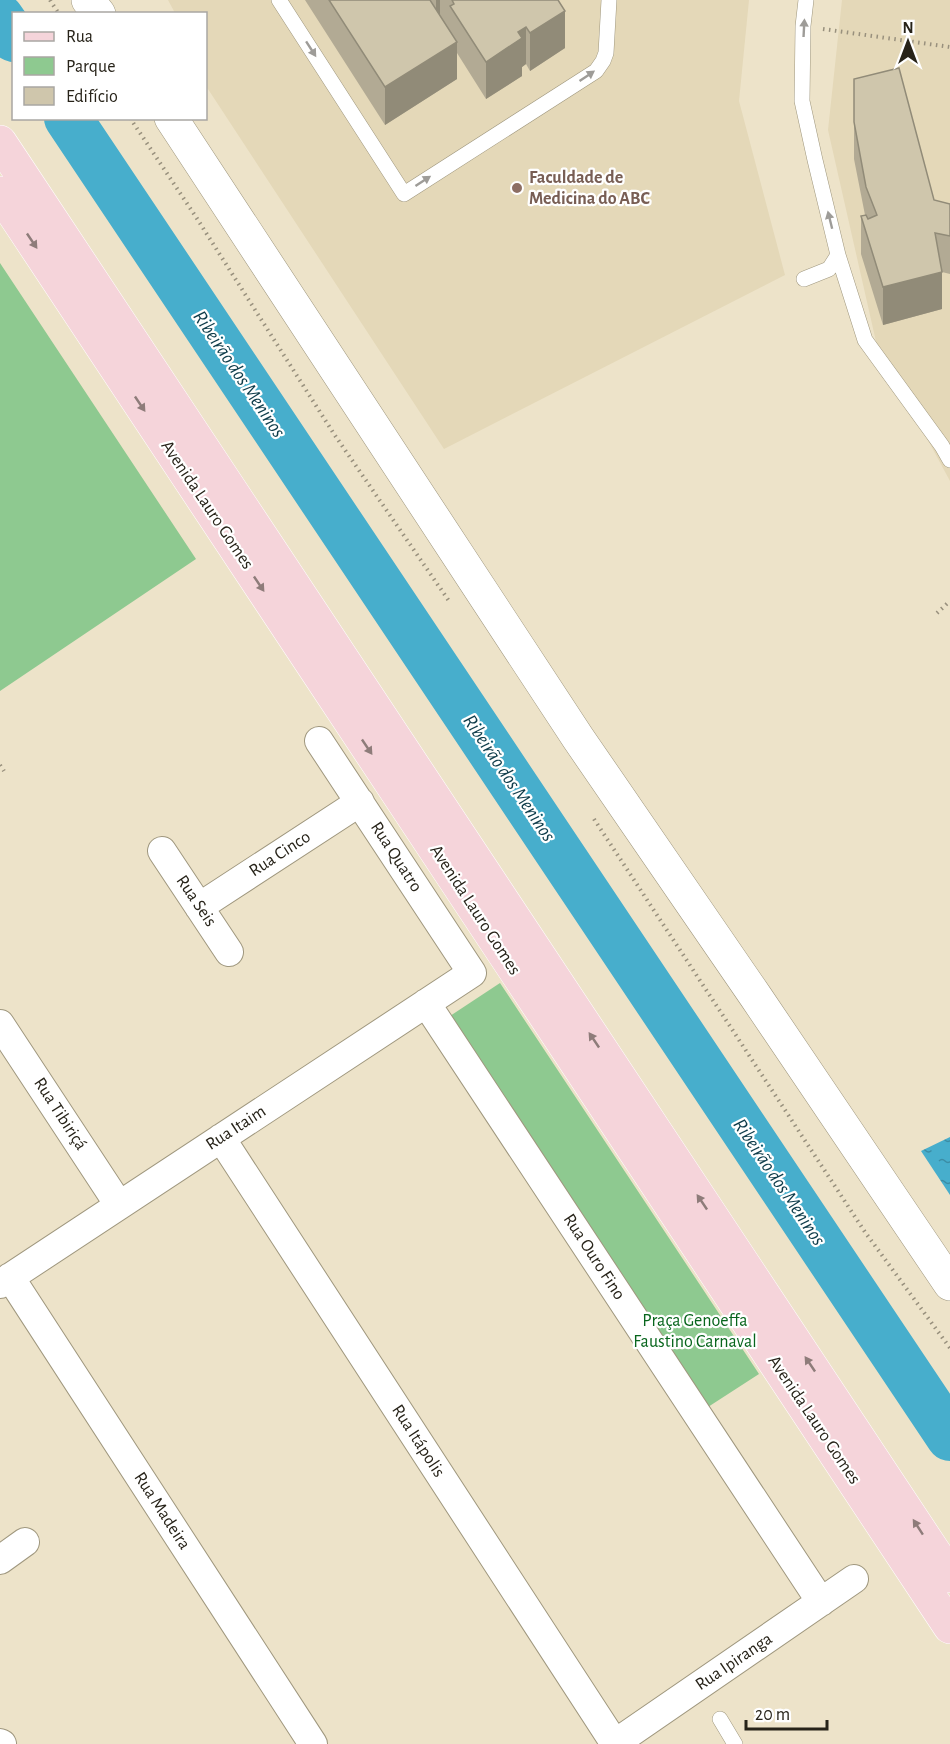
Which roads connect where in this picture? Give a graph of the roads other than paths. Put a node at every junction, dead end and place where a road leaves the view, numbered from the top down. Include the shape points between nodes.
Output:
1 (88, 0) edge
2 (279, 0) edge
3 (609, 0) edge
4 (806, 0) edge
5 (97, 12) edge
6 (172, 120) edge
7 (0, 142) edge
8 (0, 193) edge
9 (838, 255) junction
10 (804, 279) dead end
11 (950, 460) edge
12 (319, 741) dead end
13 (360, 802) junction
14 (162, 851) dead end
15 (199, 906) junction
16 (229, 952) dead end
17 (472, 973) joint
18 (426, 1003) junction
19 (0, 1024) edge
20 (221, 1138) junction
21 (119, 1204) junction
22 (5, 1280) edge
23 (950, 1284) edge
24 (25, 1542) dead end
25 (0, 1560) edge
26 (950, 1576) edge
27 (854, 1579) dead end
28 (821, 1602) junction
29 (950, 1627) edge
30 (720, 1719) dead end
31 (313, 1744) edge
32 (615, 1744) edge
33 (735, 1744) edge

1 - 5 main road
2 -> 3 lane via 404,194 596,71 606,53
9 -> 4 lane via 802,101
6 - 23 main road via 578,738
26 -> 7 main road, Avenida Lauro Gomes
8 -> 29 main road, Avenida Lauro Gomes
9 - 10 lane via 829,269
9 - 11 lane via 865,340
12 - 13 street, Rua Quatro
13 - 15 street, Rua Cinco
13 - 17 street, Rua Quatro
14 - 15 street, Rua Seis
15 - 16 street, Rua Seis
17 - 18 street, Rua Itaim
18 - 20 street, Rua Itaim
18 - 28 street, Rua Ouro Fino
19 - 21 street, Rua Tibiriçá
20 - 21 street, Rua Itaim
20 - 32 street, Rua Itápolis
21 - 22 street, Rua Itaim
22 - 31 street, Rua Madeira
24 - 25 street
27 - 28 street, Rua Ipiranga
28 - 32 street, Rua Ipiranga
30 - 33 lane

